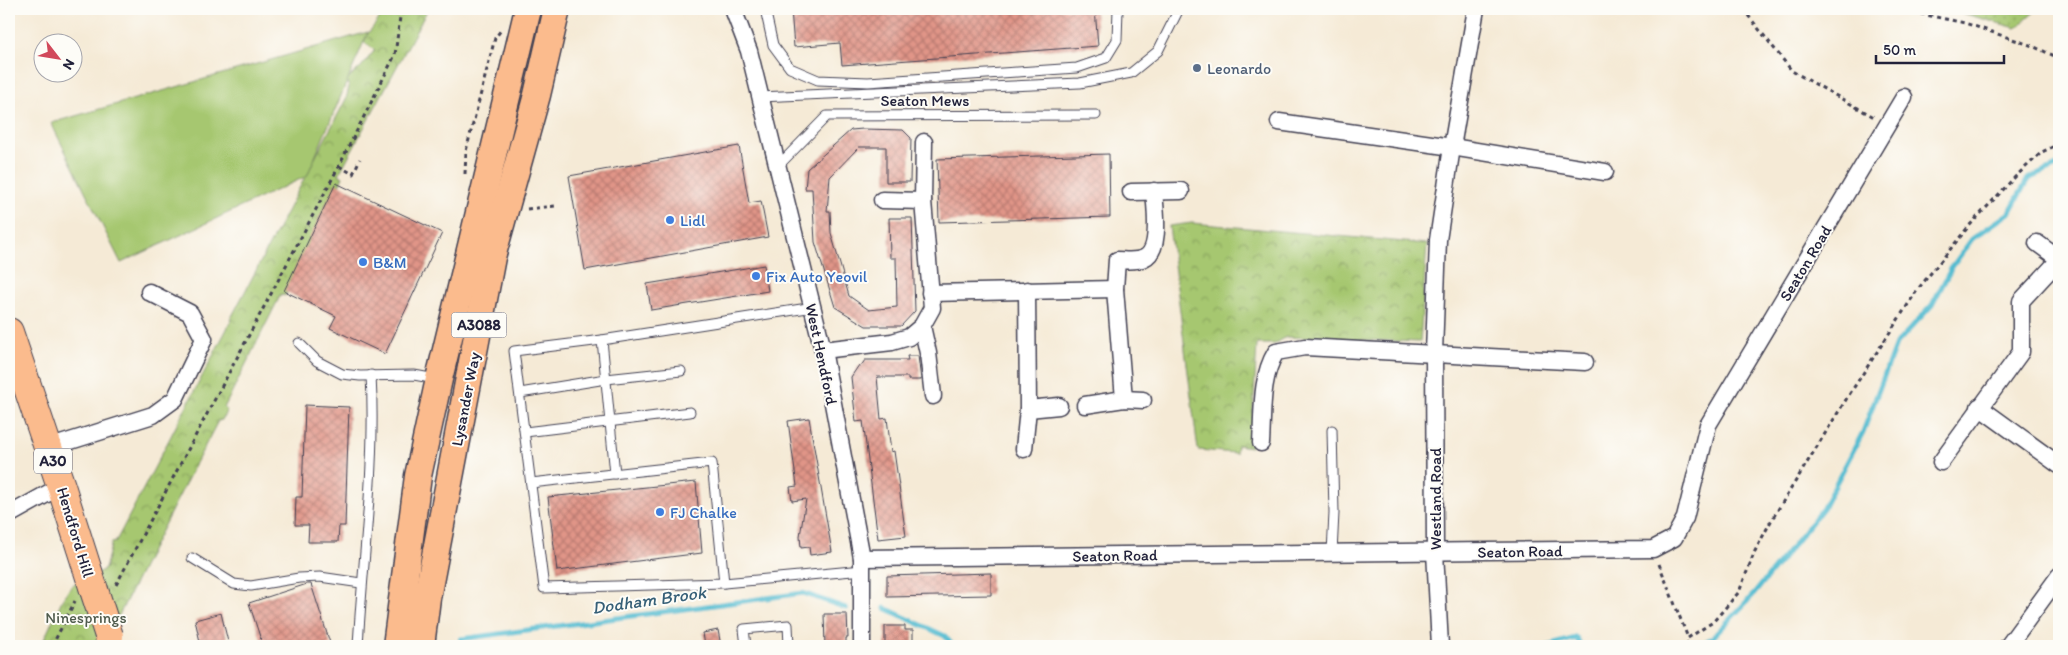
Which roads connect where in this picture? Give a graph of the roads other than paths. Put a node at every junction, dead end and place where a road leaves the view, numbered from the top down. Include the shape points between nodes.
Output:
1 (528, 9) edge
2 (733, 9) edge
3 (765, 9) edge
4 (1118, 9) edge
5 (1179, 9) edge
6 (1476, 9) edge
7 (557, 10) edge
8 (759, 97) junction
9 (1904, 97) dead end
10 (1096, 116) dead end
11 (1279, 122) dead end
12 (924, 142) dead end
13 (1452, 147) junction
14 (777, 167) junction
15 (1605, 172) dead end
16 (1181, 191) dead end
17 (1131, 192) dead end
18 (1154, 192) junction
19 (882, 200) dead end
20 (923, 201) junction
21 (2037, 243) dead end
22 (2059, 260) edge
23 (1115, 289) junction
24 (1026, 290) junction
25 (149, 292) dead end
26 (930, 293) junction
27 (814, 307) junction
28 (922, 326) junction
29 (9, 332) edge
30 (602, 340) junction
31 (299, 343) dead end
32 (823, 350) junction
33 (1434, 352) junction
34 (1585, 362) dead end
35 (681, 371) dead end
36 (371, 375) junction
37 (439, 379) junction
38 (606, 379) junction
39 (520, 393) junction
40 (933, 396) dead end
41 (1124, 399) junction
42 (1144, 400) dead end
43 (1085, 405) dead end
44 (1059, 406) dead end
45 (1979, 407) junction
46 (1028, 409) junction
47 (690, 412) dead end
48 (610, 422) junction
49 (1332, 430) dead end
50 (525, 432) junction
51 (1261, 443) dead end
52 (48, 448) junction
53 (1024, 449) dead end
54 (1941, 462) dead end
55 (2059, 465) edge
56 (615, 474) junction
57 (531, 483) junction
58 (62, 486) junction
59 (9, 515) edge
60 (1435, 552) junction
61 (1332, 553) junction
62 (192, 558) dead end
63 (862, 564) junction
64 (2059, 576) edge
65 (361, 583) junction
66 (724, 583) junction
67 (111, 641) edge
68 (358, 646) edge
69 (396, 646) edge
70 (421, 646) edge
71 (746, 646) edge
72 (789, 646) edge
73 (862, 646) edge
74 (1440, 646) edge
75 (2008, 646) edge

1 - 37 main road, Lysander Way / A3088
2 - 8 street, West Hendford via 749,51
3 - 4 lane via 773,44 790,68 818,80 868,82 1077,68 1106,58 1117,40
5 - 8 lane via 1158,51 1131,73 1080,83
6 - 13 street, Westland Road
7 - 70 main road, Lysander Way / A3088 via 492,257 427,598
8 - 14 street, West Hendford
9 - 60 street, Seaton Road via 1708,425 1685,518 1674,538 1653,549
10 - 14 lane, Seaton Mews via 827,116
11 - 13 street
12 - 20 street
13 - 15 street
13 - 33 street, Westland Road via 1438,240
14 - 27 street, West Hendford
16 - 18 street
17 - 18 street
18 - 23 street via 1156,235 1151,253 1143,259 1117,260
19 - 20 street
20 - 26 street
21 - 22 street
22 - 45 street via 2021,302 2021,352
23 - 24 street
23 - 41 street
24 - 26 street
24 - 46 street
25 - 52 street via 190,313 204,339 175,398 153,415
26 - 28 street via 932,308
27 - 30 lane
27 - 32 street, West Hendford
28 - 32 street via 909,337 892,342
28 - 40 street
29 - 52 highway, Hendford Hill / A30
30 - 38 lane
30 - 39 lane via 514,351
31 - 36 lane via 317,361 342,374
32 - 63 street, West Hendford
33 - 34 street
33 - 51 street via 1305,347 1276,352 1266,379
33 - 60 street, Westland Road
35 - 38 lane
36 - 37 lane via 414,375
36 - 65 lane via 370,462
37 - 69 main road, Lysander Way / A3088 via 418,476
38 - 39 lane
38 - 48 lane
39 - 50 lane
41 - 42 street
41 - 43 street
44 - 46 street
45 - 54 street
45 - 55 street
46 - 53 street
47 - 48 lane
48 - 50 lane
48 - 56 lane
49 - 61 lane
50 - 57 lane
52 - 58 highway, Hendford Hill / A30
56 - 57 lane
56 - 66 lane via 712,463
57 - 66 lane via 544,588
58 - 59 street
58 - 67 highway, Hendford Hill / A30, bridge
60 - 61 street, Seaton Road
60 - 74 street, Westland Road
61 - 63 street, Seaton Road
62 - 65 lane via 242,585 258,586 320,577
63 - 66 lane
63 - 73 street, West Hendford
64 - 75 street
65 - 68 lane
71 - 72 lane via 744,629 788,626

